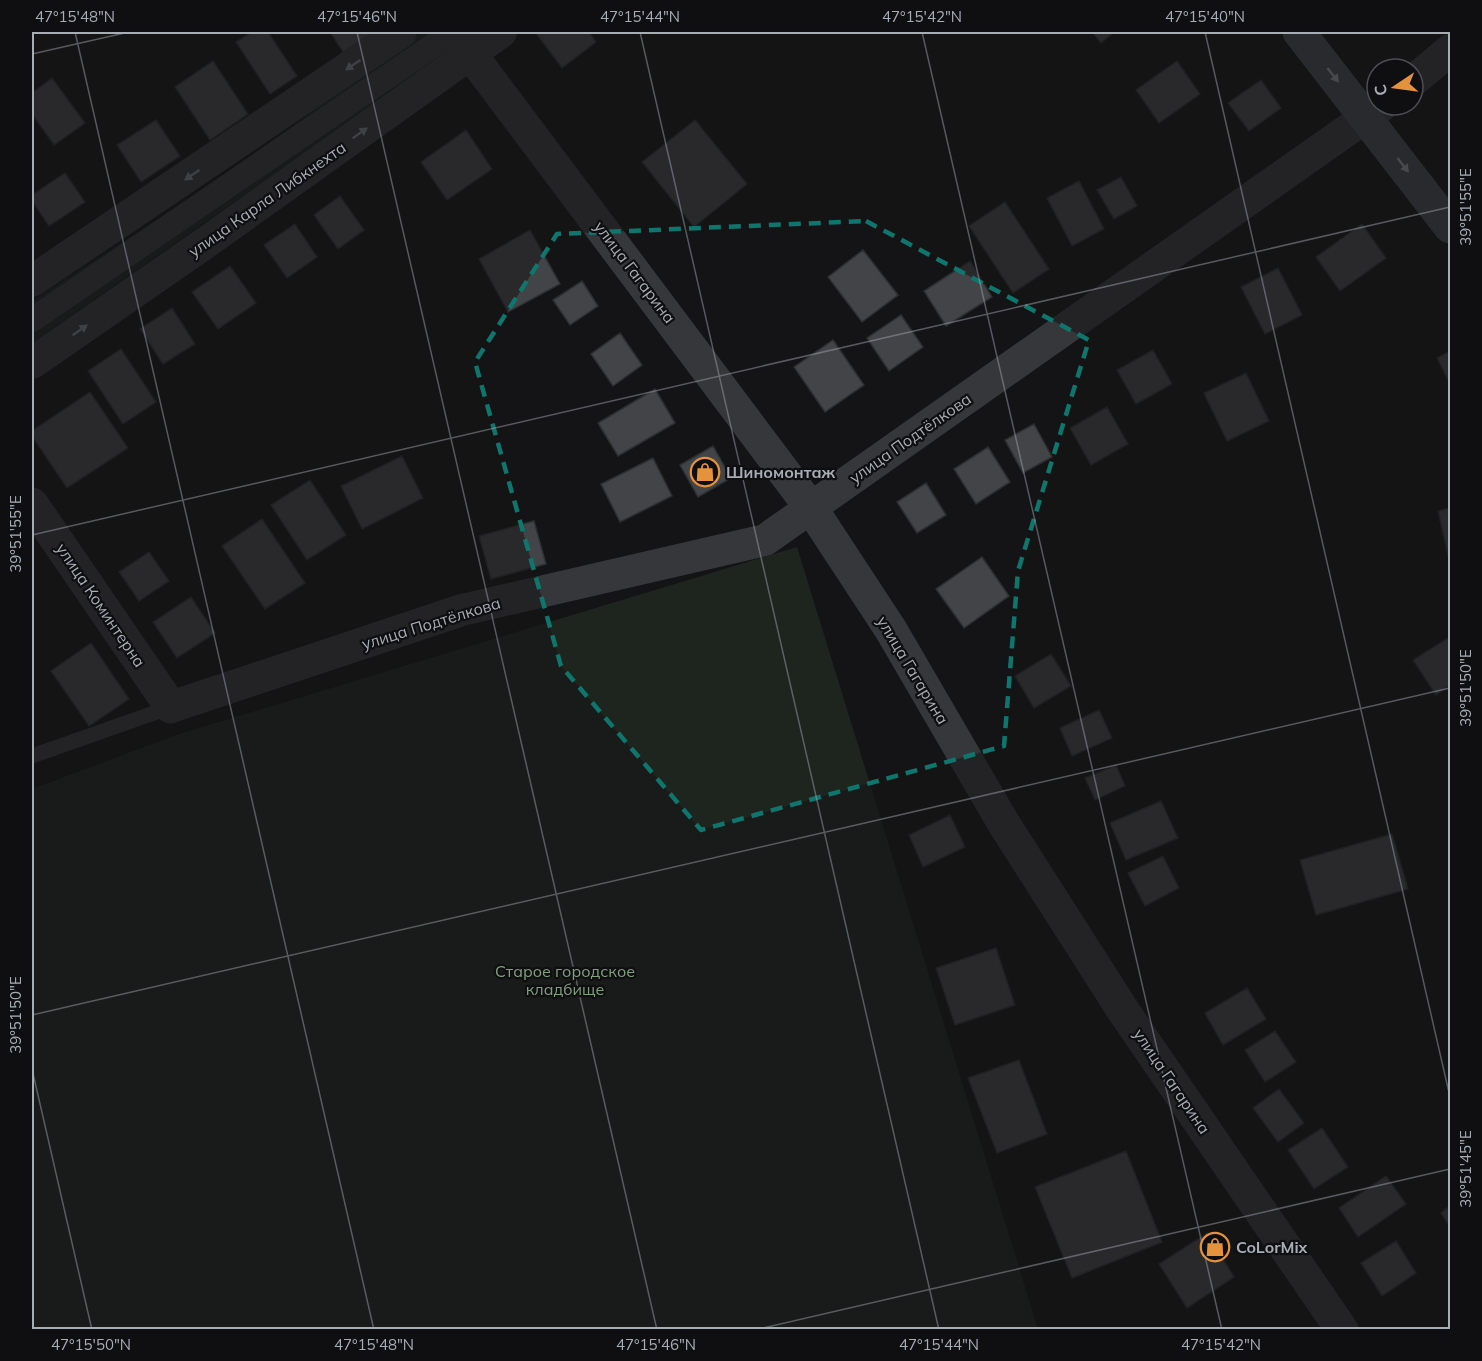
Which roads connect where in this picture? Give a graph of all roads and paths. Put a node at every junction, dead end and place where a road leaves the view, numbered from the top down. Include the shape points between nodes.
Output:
1 (401, 32) edge
2 (501, 32) edge
3 (1299, 32) edge
4 (459, 39) edge
5 (1450, 50) edge
6 (1425, 71) edge
7 (1365, 101) edge
8 (1368, 117) edge
9 (1378, 117) edge
10 (1450, 227) edge
11 (32, 281) edge
12 (32, 320) edge
13 (32, 363) edge
14 (32, 504) edge
15 (811, 508) junction
16 (171, 707) junction
17 (32, 756) edge
18 (1342, 1329) edge

1 -> 11 street
2 - 4 street, улица Карла Либкнехта
3 -> 7 main road
4 - 12 street, улица Карла Либкнехта
13 -> 4 street, улица Карла Либкнехта
4 - 15 street, улица Гагарина
5 - 6 street
8 - 15 street, улица Подтёлкова
9 -> 10 main road
14 - 16 street, улица Коминтерна
15 - 16 street, улица Подтёлкова via 765,540 462,610
15 - 18 street, улица Гагарина via 891,630 1004,824 1124,1012
16 - 17 lane

